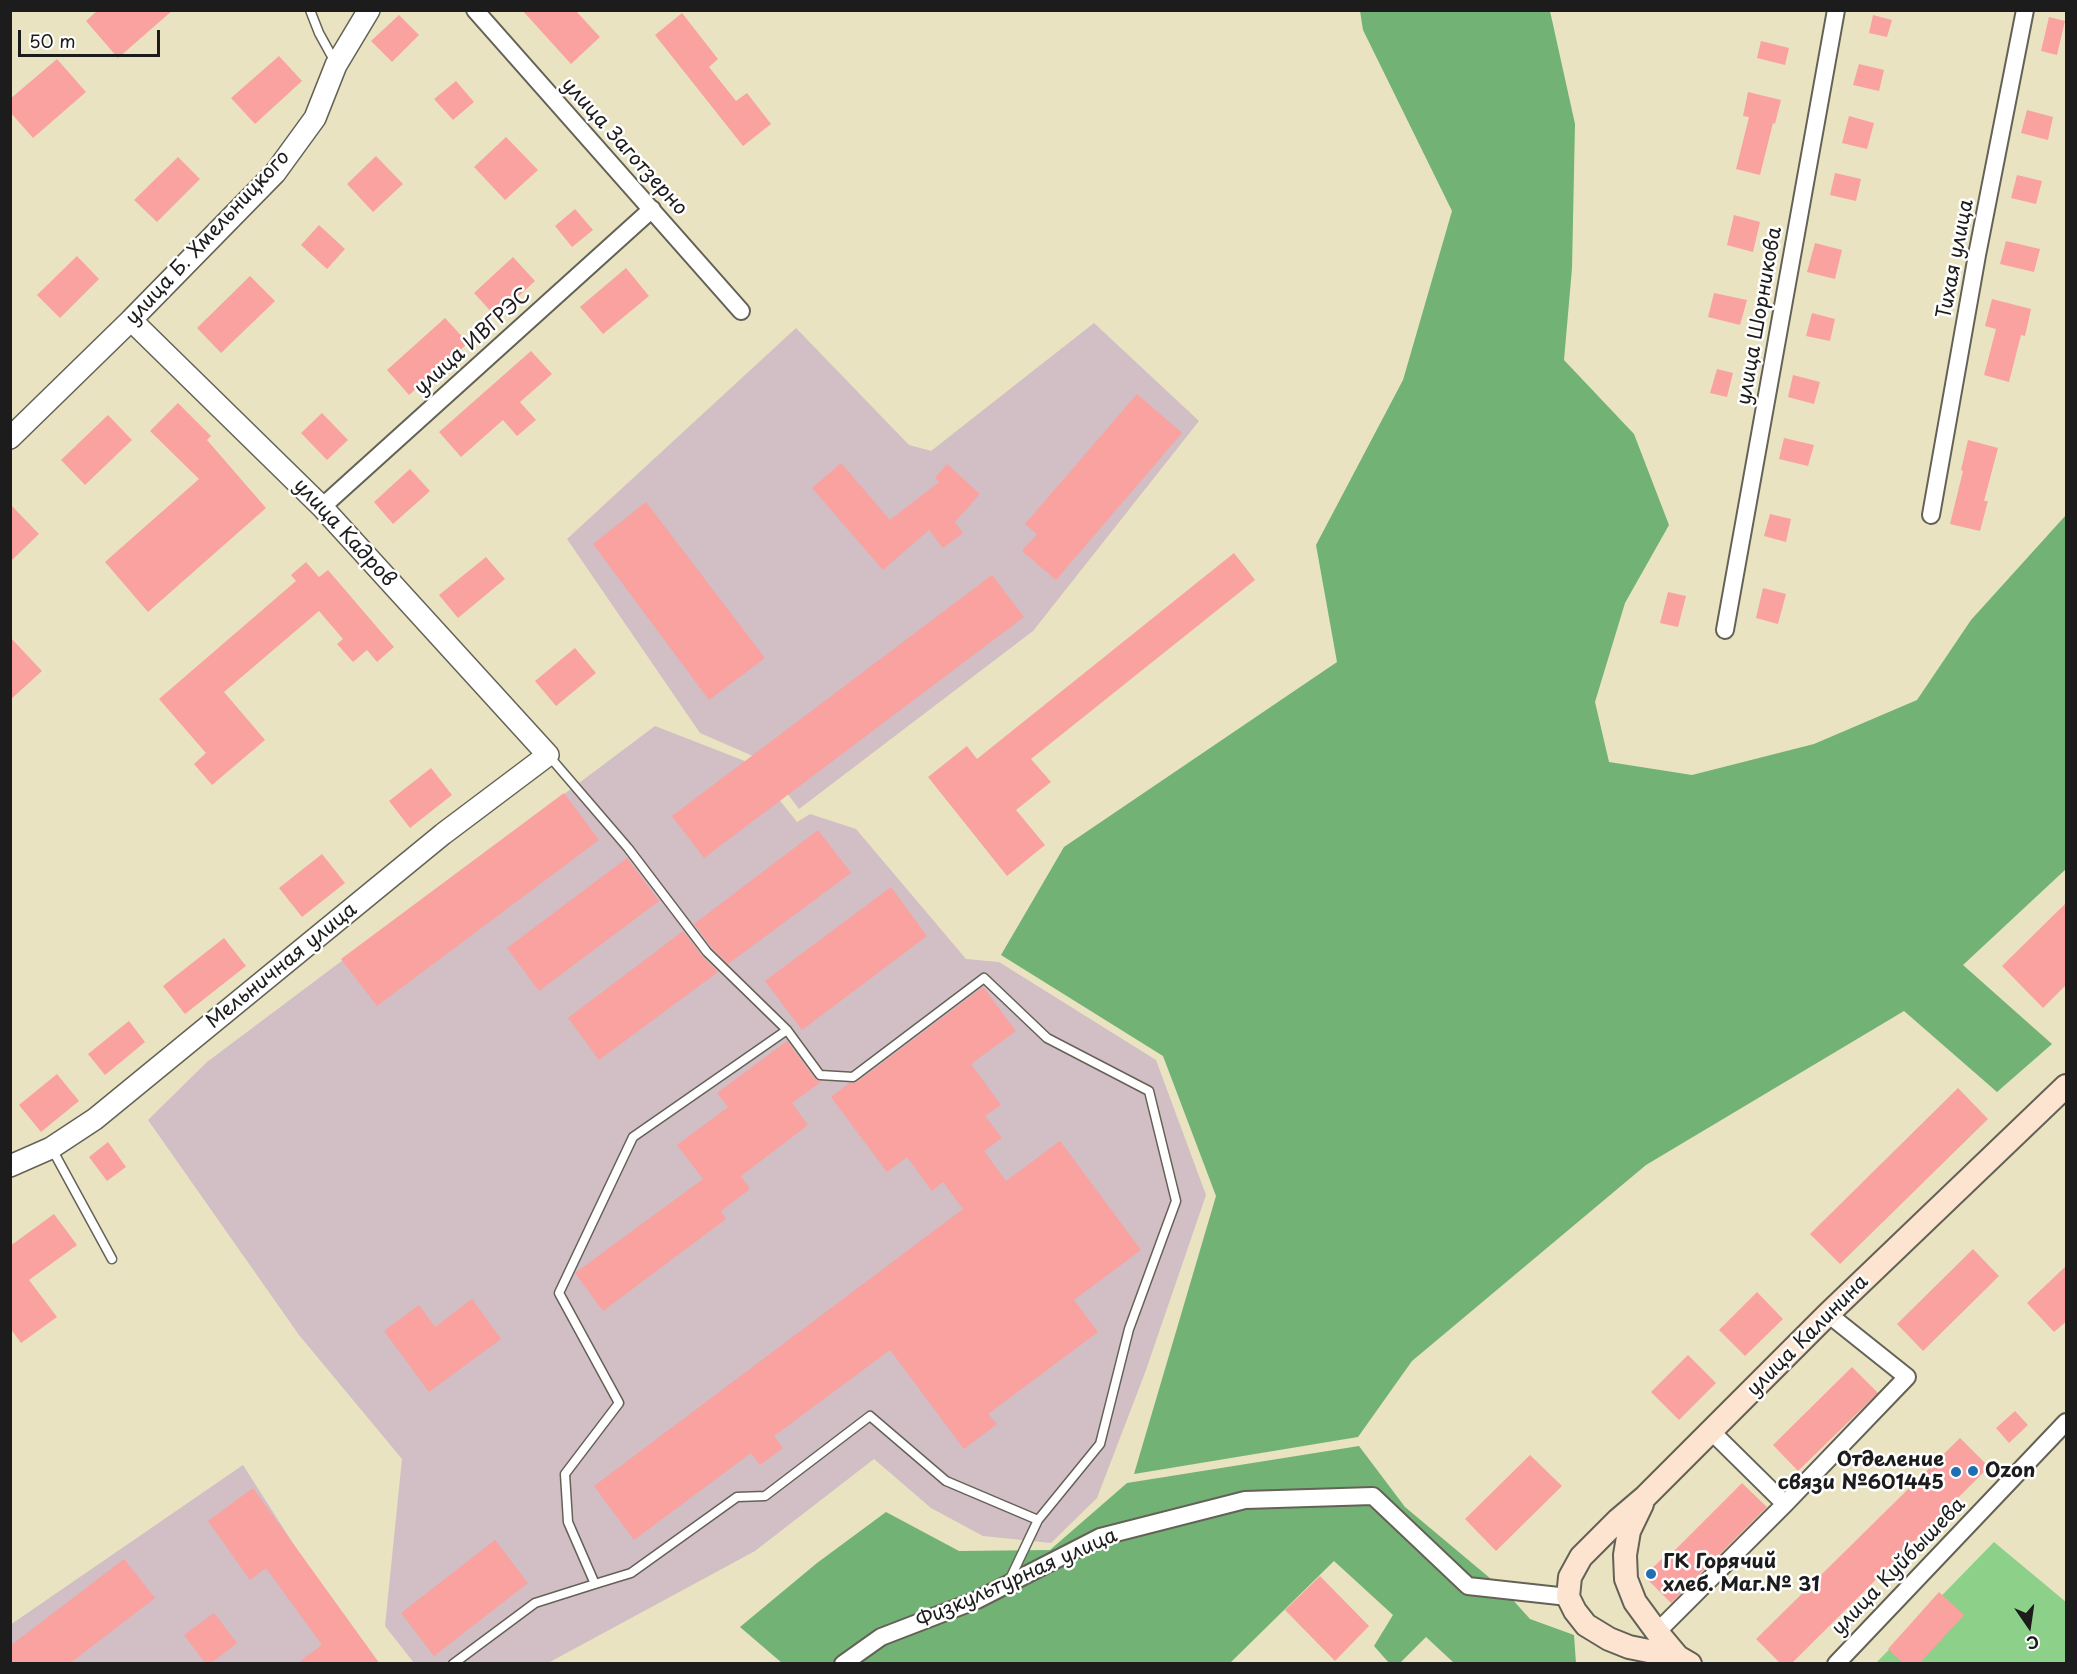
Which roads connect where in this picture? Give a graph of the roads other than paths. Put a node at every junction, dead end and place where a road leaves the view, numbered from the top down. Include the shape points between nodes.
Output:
1 (310, 10) edge
2 (369, 10) edge
3 (1836, 10) edge
4 (2025, 10) edge
5 (477, 11) edge
6 (336, 65) junction
7 (652, 209) junction
8 (741, 311) dead end
9 (131, 320) junction
10 (10, 438) edge
11 (322, 507) junction
12 (1931, 515) dead end
13 (1725, 630) dead end
14 (548, 755) junction
15 (787, 1030) junction
16 (2067, 1086) edge
17 (51, 1148) junction
18 (10, 1166) edge
19 (112, 1259) dead end
20 (1828, 1314) junction
21 (2067, 1422) edge
22 (1711, 1431) junction
23 (1645, 1497) junction
24 (1785, 1504) junction
25 (1038, 1520) junction
26 (1595, 1544) junction
27 (1625, 1555) junction
28 (595, 1584) junction
29 (1006, 1587) junction
30 (1568, 1597) junction
31 (1657, 1632) junction
32 (1629, 1647) junction
33 (1684, 1660) edge
34 (453, 1664) edge
35 (843, 1664) edge
36 (1836, 1664) edge

1 - 6 lane
2 - 6 street, улица Б. Хмельницкого
3 - 13 street, улица Шорникова
4 - 12 street, Тихая улица
5 - 7 street, улица Заготзерно
6 - 9 street, улица Б. Хмельницкого via 315,118 275,173
7 - 8 street, улица Заготзерно
7 - 11 street, улица ИВГРЭС
9 - 10 street, улица Б. Хмельницкого
9 - 11 street, улица Кадров
11 - 14 street, улица Кадров
14 - 15 lane via 628,848 707,952
14 - 17 street, Мельничная улица via 442,834 95,1119
15 - 25 lane via 820,1075 853,1077 984,978 1047,1038 1149,1091 1176,1201 1129,1329 1100,1444
15 - 28 lane via 633,1137 559,1293 619,1402 565,1474 568,1522
16 - 20 main road, улица Калинина
17 - 18 street, Мельничная улица
17 - 19 lane
20 - 22 main road, улица Калинина
20 - 24 street via 1907,1377
21 - 36 street, улица Куйбышева
22 - 23 main road, улица Калинина
22 - 24 street
23 - 26 main road, улица Калинина
23 - 27 main road via 1629,1531
24 - 31 street
25 - 28 lane via 946,1481 870,1416 765,1496 737,1497 631,1573
25 - 29 lane
26 - 27 main road via 1609,1542
26 - 30 main road, улица Калинина via 1581,1557 1570,1576
27 - 31 main road via 1626,1579 1635,1602
28 - 34 lane via 535,1604
29 - 30 street, Физкультурная улица via 1100,1537 1245,1500 1373,1496 1468,1586
29 - 35 street, Физкультурная улица via 881,1637
30 - 32 main road via 1586,1625
31 - 32 main road
31 - 33 main road
32 - 33 main road

